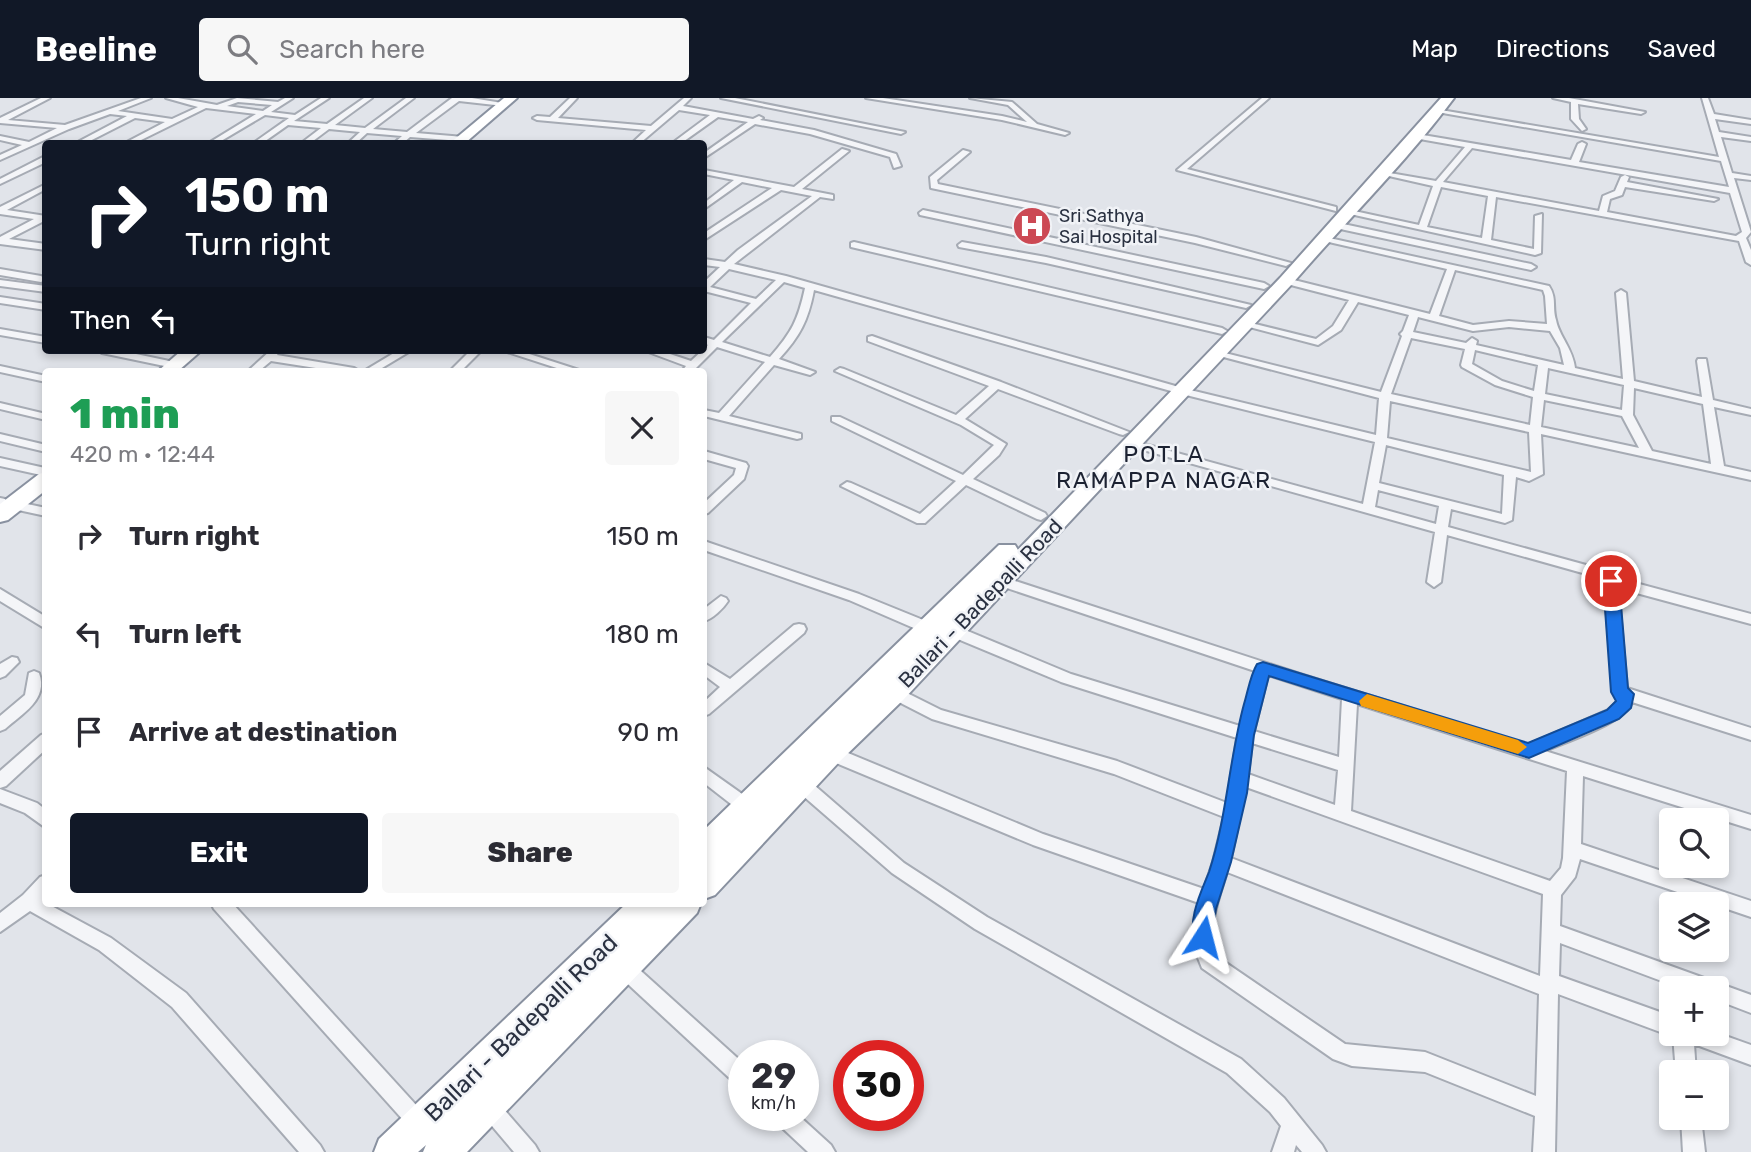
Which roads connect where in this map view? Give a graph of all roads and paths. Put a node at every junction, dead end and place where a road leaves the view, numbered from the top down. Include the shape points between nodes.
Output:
1 (47, 98) edge
2 (125, 98) edge
3 (148, 98) edge
4 (169, 98) edge
5 (290, 98) edge
6 (326, 98) edge
7 (369, 98) edge
8 (411, 98) edge
9 (457, 98) edge
10 (519, 98) edge
11 (574, 98) edge
12 (688, 98) edge
13 (724, 98) edge
14 (871, 98) edge
15 (973, 98) edge
16 (1266, 98) edge
17 (1556, 98) edge
18 (1705, 98) edge
19 (191, 100) edge
20 (508, 101) edge
21 (1574, 101) junction
22 (137, 102) junction
23 (279, 104) junction
24 (1444, 104) edge
25 (205, 106) junction
26 (676, 107) junction
27 (774, 107) junction
28 (218, 108) junction
29 (109, 111) junction
30 (1641, 112) dead end
31 (262, 114) junction
32 (717, 114) junction
33 (135, 115) junction
34 (1711, 116) junction
35 (296, 117) junction
36 (537, 118) dead end
37 (552, 119) junction
38 (0, 120) edge
39 (173, 121) junction
40 (754, 121) junction
41 (846, 121) junction
42 (1751, 122) edge
43 (287, 123) junction
44 (328, 126) junction
45 (1036, 126) junction
46 (66, 127) junction
47 (652, 128) junction
48 (1582, 129) junction
49 (367, 130) junction
50 (901, 132) dead end
51 (1066, 134) dead end
52 (1717, 134) junction
53 (408, 135) junction
54 (827, 136) junction
55 (1417, 136) junction
56 (0, 138) edge
57 (1751, 139) edge
58 (85, 140) edge
59 (134, 140) edge
60 (217, 140) edge
61 (261, 140) edge
62 (309, 140) edge
63 (355, 140) edge
64 (402, 140) edge
65 (445, 140) edge
66 (462, 140) edge
67 (463, 140) edge
68 (638, 140) edge
69 (680, 140) edge
70 (29, 144) junction
71 (1582, 144) dead end
72 (1470, 145) junction
73 (845, 151) dead end
74 (966, 152) dead end
75 (707, 154) edge
76 (1724, 156) junction
77 (0, 159) edge
78 (42, 161) edge
79 (1574, 163) junction
80 (35, 164) junction
81 (42, 165) edge
82 (897, 166) dead end
83 (1627, 173) junction
84 (707, 174) edge
85 (1384, 174) junction
86 (1730, 175) junction
87 (1751, 178) edge
88 (741, 180) junction
89 (1683, 182) junction
90 (0, 183) edge
91 (1438, 184) junction
92 (1623, 184) junction
93 (12, 187) dead end
94 (779, 187) junction
95 (24, 189) dead end
96 (42, 189) edge
97 (42, 190) edge
98 (796, 190) junction
99 (1735, 191) junction
100 (1492, 194) junction
101 (1682, 194) junction
102 (818, 195) junction
103 (830, 197) dead end
104 (1714, 199) dead end
105 (1738, 202) junction
106 (707, 205) edge
107 (1751, 205) edge
108 (0, 211) edge
109 (923, 213) dead end
110 (1602, 213) junction
111 (1539, 216) dead end
112 (42, 218) edge
113 (42, 219) edge
114 (1334, 221) junction
115 (1422, 229) junction
116 (707, 235) edge
117 (1746, 235) edge
118 (0, 241) edge
119 (1486, 242) junction
120 (854, 245) dead end
121 (962, 245) dead end
122 (42, 246) edge
123 (1749, 252) edge
124 (1751, 262) edge
125 (707, 263) edge
126 (727, 266) junction
127 (1452, 267) junction
128 (1531, 267) dead end
129 (0, 272) edge
130 (1286, 272) junction
131 (42, 277) edge
132 (42, 278) edge
133 (783, 278) junction
134 (0, 283) edge
135 (707, 285) edge
136 (28, 286) junction
137 (1264, 286) junction
138 (810, 287) junction
139 (42, 288) edge
140 (707, 289) edge
141 (1621, 293) dead end
142 (1355, 298) junction
143 (0, 300) edge
144 (758, 302) junction
145 (42, 306) edge
146 (1415, 313) junction
147 (1245, 314) junction
148 (1433, 318) junction
149 (1477, 328) junction
150 (1555, 328) junction
151 (1222, 331) junction
152 (0, 332) edge
153 (1405, 334) junction
154 (42, 338) edge
155 (872, 339) dead end
156 (709, 342) edge
157 (1470, 347) junction
158 (116, 354) edge
159 (189, 354) edge
160 (198, 354) edge
161 (272, 354) edge
162 (276, 354) edge
163 (400, 354) edge
164 (473, 354) edge
165 (520, 354) edge
166 (549, 354) edge
167 (657, 354) edge
168 (700, 354) edge
169 (1217, 354) junction
170 (541, 360) junction
171 (771, 360) junction
172 (1702, 361) dead end
173 (1544, 364) junction
174 (164, 368) edge
175 (173, 368) edge
176 (174, 368) edge
177 (256, 368) edge
178 (317, 368) edge
179 (374, 368) edge
180 (458, 368) edge
181 (567, 368) edge
182 (689, 368) edge
183 (0, 369) edge
184 (1570, 370) junction
185 (841, 371) dead end
186 (810, 372) dead end
187 (42, 378) edge
188 (997, 384) junction
189 (1629, 384) junction
190 (1174, 389) junction
191 (1539, 394) junction
192 (1385, 396) junction
193 (1708, 402) junction
194 (0, 406) edge
195 (1751, 412) edge
196 (707, 414) edge
197 (1627, 414) junction
198 (42, 416) edge
199 (722, 417) junction
200 (835, 419) dead end
201 (958, 421) junction
202 (1535, 429) junction
203 (797, 436) dead end
204 (0, 437) edge
205 (1128, 438) junction
206 (1381, 442) junction
207 (42, 448) edge
208 (1647, 453) junction
209 (707, 456) edge
210 (0, 462) edge
211 (1717, 469) junction
212 (42, 472) edge
213 (1510, 472) junction
214 (42, 474) edge
215 (1751, 476) edge
216 (965, 481) junction
217 (1373, 485) junction
218 (847, 486) dead end
219 (1445, 504) junction
220 (3, 505) edge
221 (707, 507) edge
222 (1367, 509) junction
223 (42, 511) edge
224 (1041, 516) junction
225 (1441, 530) junction
226 (707, 546) edge
227 (1000, 581) junction
228 (1611, 581) junction
229 (1434, 582) dead end
230 (0, 594) edge
231 (721, 601) dead end
232 (707, 613) edge
233 (1751, 619) edge
234 (42, 621) edge
235 (928, 628) junction
236 (799, 629) dead end
237 (953, 631) junction
238 (1263, 668) junction
239 (707, 670) edge
240 (34, 677) dead end
241 (730, 687) junction
242 (894, 693) junction
243 (1625, 694) junction
244 (1350, 696) junction
245 (707, 707) edge
246 (0, 724) edge
247 (1751, 734) edge
248 (1245, 735) junction
249 (42, 742) edge
250 (1529, 751) junction
251 (830, 753) junction
252 (1574, 765) junction
253 (1346, 766) junction
254 (707, 776) edge
255 (1239, 778) junction
256 (0, 780) edge
257 (800, 783) junction
258 (0, 796) edge
259 (746, 806) junction
260 (1233, 813) junction
261 (1343, 815) junction
262 (42, 818) edge
263 (1751, 822) edge
264 (707, 846) edge
265 (1572, 849) junction
266 (1222, 862) junction
267 (707, 881) edge
268 (42, 887) edge
269 (1554, 890) junction
270 (1210, 899) junction
271 (29, 901) junction
272 (223, 907) edge
273 (645, 907) edge
274 (682, 907) edge
275 (1751, 909) edge
276 (0, 925) edge
277 (1550, 931) junction
278 (624, 968) junction
279 (1673, 976) edge
280 (1548, 985) junction
281 (1729, 996) edge
282 (1751, 1004) edge
283 (1659, 1022) edge
284 (1727, 1046) edge
285 (1751, 1055) edge
286 (728, 1063) edge
287 (468, 1109) junction
288 (1545, 1110) junction
289 (1292, 1124) junction
290 (421, 1125) junction
291 (1692, 1130) edge
292 (801, 1131) edge
293 (313, 1152) edge
294 (393, 1152) edge
295 (441, 1152) edge
296 (528, 1152) edge
297 (824, 1152) edge
298 (1283, 1152) edge
299 (1315, 1152) edge
300 (1544, 1152) edge
301 (1694, 1152) edge

1 - 38 street
2 - 22 street
3 - 22 street
4 - 19 street
5 - 23 street
6 - 35 street
7 - 44 street
8 - 49 street
9 - 20 street
9 - 53 street
10 - 67 highway
11 - 37 street
12 - 26 street
13 - 27 street
14 - 45 street
15 - 45 street via 1010,103
16 - 114 street via 1181,170
17 - 21 street
18 - 34 street
19 - 25 street
20 - 66 highway
21 - 30 street
21 - 48 street via 1575,119
22 - 29 street
23 - 28 street via 237,100
23 - 31 street
24 - 48 street
24 - 55 highway, Ballari - Badepalli Road
24 - 76 street
24 - 114 highway, Ballari - Badepalli Road via 1376,170
25 - 28 street
25 - 39 street
26 - 32 street
26 - 47 street
27 - 40 street
27 - 41 street
28 - 31 street
29 - 33 street
29 - 46 street
31 - 35 street
31 - 60 street
32 - 40 street
32 - 69 street
33 - 39 street
33 - 58 street
34 - 42 street
34 - 52 street
35 - 43 street
36 - 37 street
37 - 47 street
38 - 46 street
39 - 59 street
40 - 54 street
40 - 75 street
41 - 50 street
41 - 54 street
43 - 44 street
43 - 61 street
44 - 49 street
44 - 62 street
45 - 51 street
46 - 70 street
47 - 68 street
48 - 76 street
49 - 53 street
49 - 63 street
52 - 57 street
52 - 76 street
53 - 64 street
53 - 65 street
54 - 82 street via 887,152
55 - 72 street
55 - 85 highway, Ballari - Badepalli Road
56 - 70 street
70 - 77 street
71 - 79 street
72 - 79 street
72 - 91 street
73 - 98 street
74 - 130 street via 931,184 1196,240
76 - 86 street
77 - 80 street
78 - 80 street
79 - 83 street
80 - 81 street
80 - 90 street
83 - 89 street
83 - 92 street
84 - 88 street
85 - 91 street
85 - 114 highway, Ballari - Badepalli Road
86 - 87 street
86 - 99 street
88 - 94 street
88 - 106 street
89 - 99 street
89 - 101 street
90 - 93 street
91 - 100 street
91 - 115 street
92 - 101 street
92 - 110 street via 1619,193 1607,196
94 - 98 street
94 - 116 street
95 - 96 street
97 - 108 street
98 - 102 street
99 - 105 street
100 - 110 street
100 - 119 street
101 - 104 street
102 - 103 street
102 - 126 street
105 - 107 street
105 - 117 street
108 - 112 street
109 - 137 street
110 - 117 street via 1728,239
111 - 119 street via 1537,252
113 - 118 street
114 - 115 street
114 - 127 street
114 - 128 street
114 - 130 highway, Ballari - Badepalli Road
114 - 130 highway, Ballari - Badepalli Road
115 - 119 street
117 - 123 street
118 - 122 street
120 - 151 street
121 - 147 street via 1046,260
123 - 124 street
125 - 126 street
126 - 133 street
126 - 135 street
127 - 148 street
127 - 150 street via 1546,288
129 - 131 street
130 - 137 highway, Ballari - Badepalli Road
130 - 142 street
130 - 147 highway, Ballari - Badepalli Road
132 - 136 street
133 - 138 street
133 - 144 street
134 - 136 street
136 - 139 street
137 - 147 highway, Ballari - Badepalli Road
138 - 171 street via 794,335
138 - 190 street
140 - 144 street
141 - 189 street
142 - 146 street
142 - 147 street via 1337,328 1318,342
143 - 145 street
144 - 156 street
146 - 148 street
146 - 153 street
147 - 151 highway, Ballari - Badepalli Road
147 - 169 highway, Ballari - Badepalli Road
148 - 149 street
149 - 150 street via 1509,324
149 - 157 street
150 - 184 street via 1569,353
151 - 190 highway, Ballari - Badepalli Road
152 - 154 street
153 - 157 street
153 - 192 street
155 - 188 street
156 - 171 street
157 - 173 street
157 - 191 street via 1467,367 1493,381
158 - 174 street
159 - 175 highway
160 - 176 highway
161 - 177 street
162 - 178 street
163 - 179 street
164 - 180 street
165 - 170 street
166 - 170 street
167 - 182 street
168 - 182 street
169 - 190 highway, Ballari - Badepalli Road
169 - 192 street
170 - 181 street
171 - 186 street
171 - 199 street
172 - 193 street
173 - 184 street
173 - 191 street
183 - 187 street
184 - 189 street
185 - 201 street
188 - 201 street
188 - 205 street
189 - 193 street
189 - 197 street
190 - 205 highway, Ballari - Badepalli Road
190 - 206 street
191 - 197 street
191 - 202 street
192 - 202 street
192 - 206 street
193 - 195 street
193 - 211 street
194 - 198 street
196 - 199 street
197 - 208 street
199 - 203 street
200 - 216 street
201 - 216 street via 1000,444
202 - 208 street
202 - 213 street via 1537,474 1529,477
204 - 207 street
205 - 222 street
205 - 224 highway, Ballari - Badepalli Road
205 - 227 highway, Ballari - Badepalli Road
206 - 213 street
206 - 217 street
208 - 211 street
209 - 221 street via 742,466 740,476
210 - 212 street
211 - 215 street
213 - 219 street via 1505,519
214 - 220 highway
216 - 218 street via 919,521
216 - 224 street
217 - 219 street
217 - 222 street
219 - 225 street
220 - 223 street
222 - 225 street
224 - 235 highway, Ballari - Badepalli Road
225 - 228 street via 1611,576
225 - 229 street
226 - 235 street
227 - 237 highway, Ballari - Badepalli Road
227 - 238 street
228 - 233 street
228 - 243 street via 1620,692
230 - 234 street
231 - 232 street
235 - 259 highway, Ballari - Badepalli Road
236 - 241 street
237 - 242 highway, Ballari - Badepalli Road
237 - 248 street via 1066,678
238 - 244 street
238 - 248 street
239 - 241 street
240 - 246 street via 32,697
241 - 245 street
242 - 251 highway, Ballari - Badepalli Road
242 - 260 street via 937,715 1116,768
243 - 247 street
243 - 250 street via 1625,704 1613,715
244 - 250 street
244 - 253 street
248 - 253 street
248 - 255 street
249 - 256 street
250 - 252 street
251 - 257 highway, Ballari - Badepalli Road
251 - 270 street via 1039,840
252 - 263 street
252 - 265 street
253 - 261 street
254 - 259 street
255 - 260 street
255 - 261 street
257 - 267 highway, Ballari - Badepalli Road
257 - 289 street via 898,868 981,923 1234,1066
258 - 262 street
259 - 264 highway, Ballari - Badepalli Road
260 - 266 street
261 - 269 street
265 - 269 street via 1569,871
265 - 275 street
266 - 270 street
266 - 280 street
268 - 271 street
269 - 277 street
270 - 288 street via 1203,948 1215,969 1340,1052 1425,1062
271 - 276 street
271 - 293 street via 106,944 179,1000
272 - 290 street
273 - 287 highway, Ballari - Badepalli Road
274 - 278 highway, Ballari - Badepalli Road
277 - 279 street
277 - 280 street
278 - 286 street
278 - 287 highway, Ballari - Badepalli Road
280 - 283 street
280 - 288 street
281 - 282 street
284 - 285 street
287 - 290 highway, Ballari - Badepalli Road
287 - 295 highway, Ballari - Badepalli Road
287 - 296 street
288 - 300 street
289 - 298 street
289 - 299 street
290 - 294 highway, Ballari - Badepalli Road
291 - 301 street
292 - 297 street

